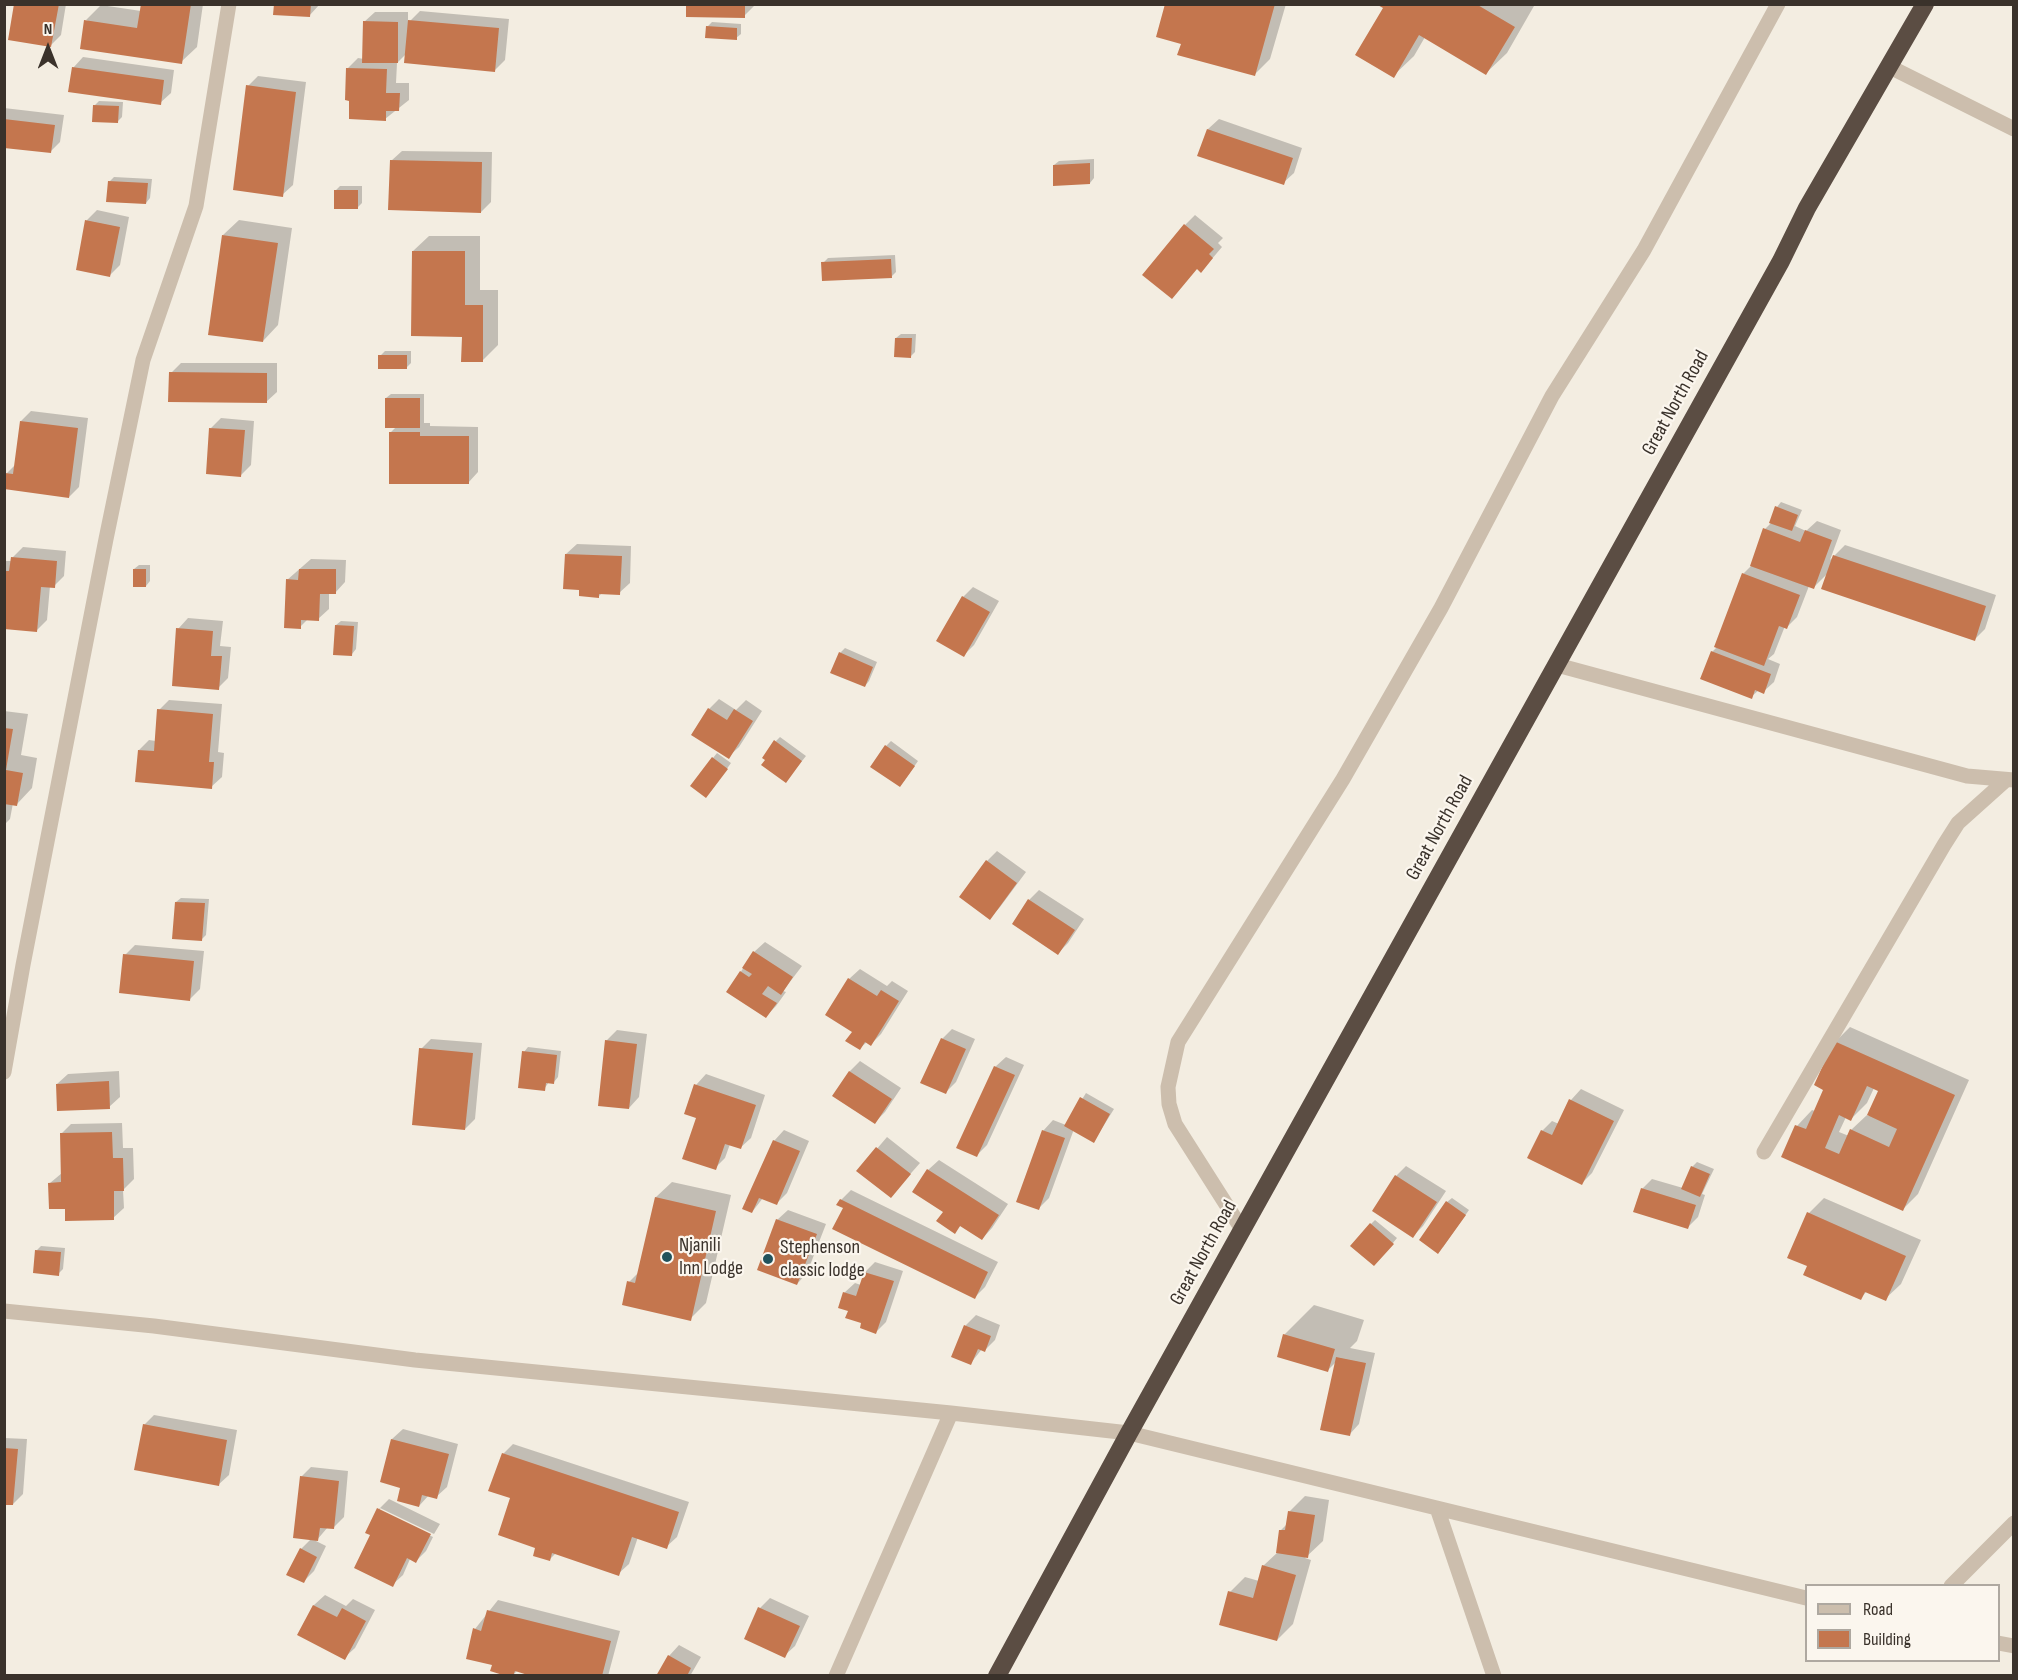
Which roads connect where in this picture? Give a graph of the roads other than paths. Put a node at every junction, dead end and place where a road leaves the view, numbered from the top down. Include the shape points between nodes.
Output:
1 (229, 4) edge
2 (1778, 4) edge
3 (1925, 4) edge
4 (1890, 67) junction
5 (2013, 129) edge
6 (1557, 665) junction
7 (2010, 780) edge
8 (4, 1072) edge
9 (1764, 1152) dead end
10 (1243, 1231) junction
11 (4, 1311) edge
12 (951, 1413) junction
13 (1129, 1433) junction
14 (1437, 1508) junction
15 (2013, 1523) edge
16 (1953, 1584) edge
17 (1805, 1598) edge
18 (836, 1676) edge
19 (997, 1676) edge
20 (1494, 1676) edge

1 - 8 street via 196,206 143,360
2 - 10 street via 1644,250 1552,396 1440,609 1343,779 1178,1042 1168,1087 1175,1124
3 - 4 highway, Great North Road
4 - 5 street
4 - 6 highway, Great North Road via 1807,208
6 - 7 street via 1967,776
6 - 10 highway, Great North Road
7 - 9 street via 1958,823
10 - 13 highway, Great North Road
11 - 12 street via 415,1360
12 - 13 street
12 - 18 street
13 - 14 street
13 - 19 highway, Great North Road
14 - 17 street
14 - 20 street
15 - 16 street

